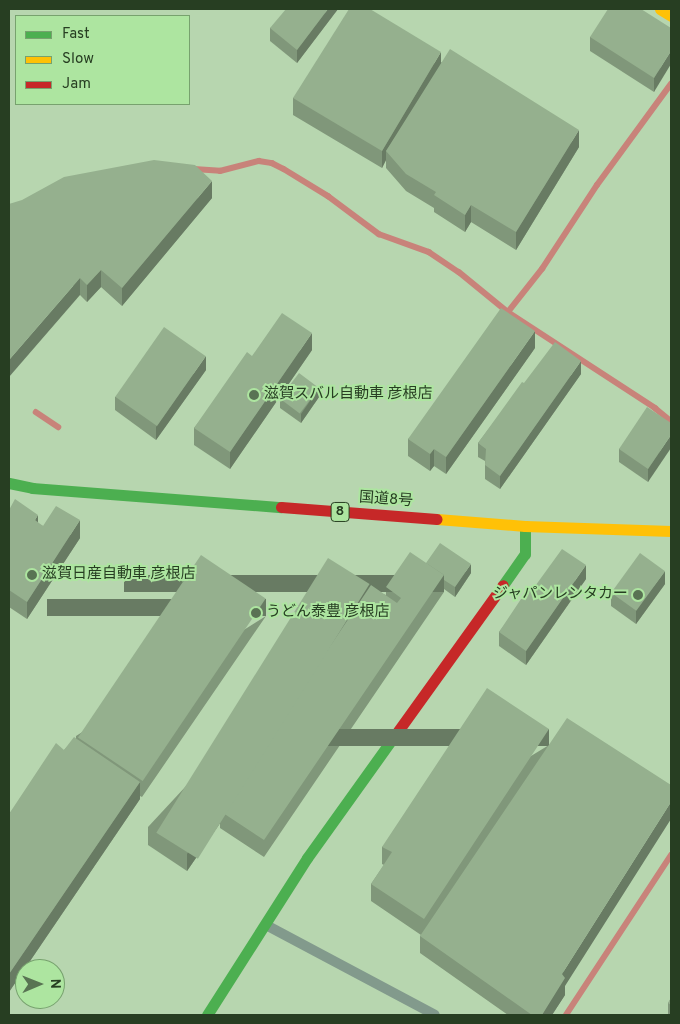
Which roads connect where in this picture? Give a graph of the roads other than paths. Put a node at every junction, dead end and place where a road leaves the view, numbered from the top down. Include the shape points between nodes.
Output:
1 (660, 9) edge
2 (671, 16) edge
3 (9, 483) edge
4 (525, 526) junction
5 (671, 531) edge
6 (265, 924) junction
7 (208, 1015) edge
8 (435, 1015) edge

1 - 2 main road
3 - 4 main road, 国道8号 / 8 via 32,488
4 - 5 main road, 国道8号 / 8
4 - 6 main road via 525,554 307,858
6 - 7 main road
6 - 8 lane

